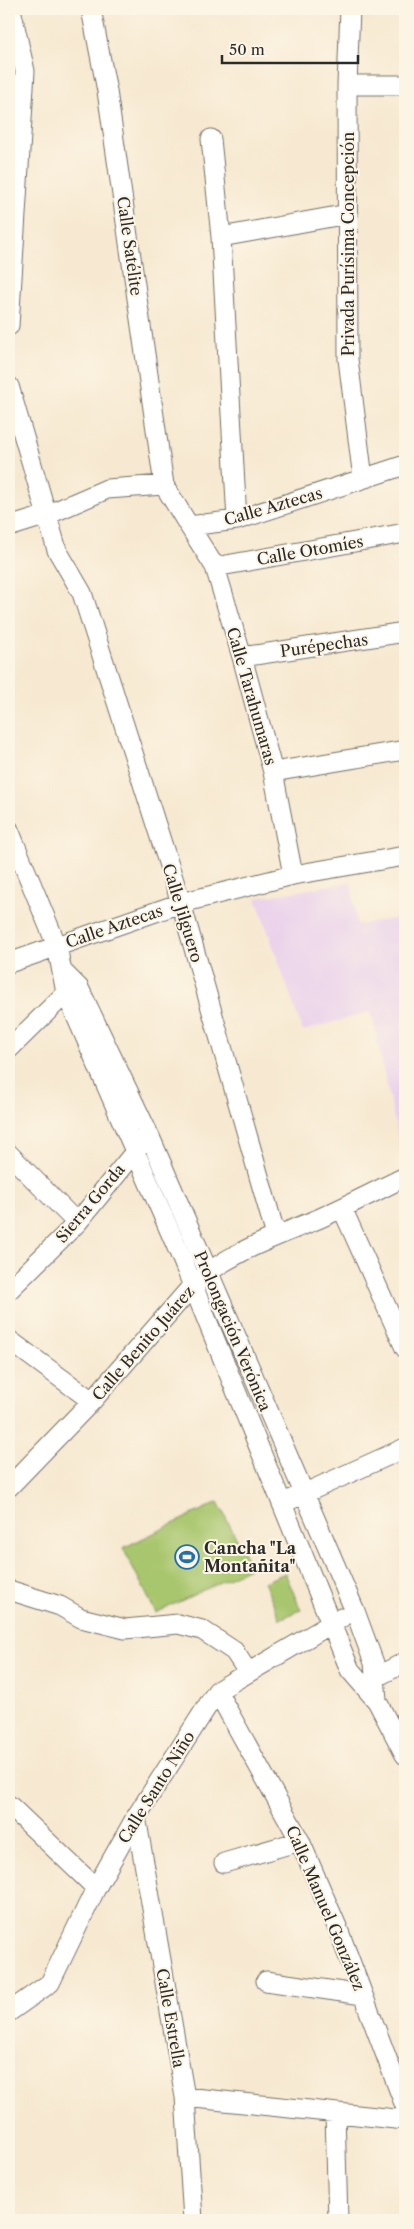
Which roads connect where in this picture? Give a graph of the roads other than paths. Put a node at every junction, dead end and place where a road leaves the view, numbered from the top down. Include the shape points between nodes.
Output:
1 (11, 9) edge
2 (91, 9) edge
3 (350, 9) edge
4 (347, 85) junction
5 (405, 85) edge
6 (211, 139) dead end
7 (348, 214) junction
8 (221, 237) junction
9 (9, 326) edge
10 (10, 392) edge
11 (405, 465) edge
12 (363, 479) junction
13 (164, 485) junction
14 (47, 515) junction
15 (237, 520) junction
16 (189, 526) junction
17 (9, 527) edge
18 (405, 533) edge
19 (215, 567) junction
20 (405, 632) edge
21 (242, 657) junction
22 (405, 750) edge
23 (273, 772) junction
24 (9, 830) edge
25 (405, 856) edge
26 (293, 875) junction
27 (181, 903) junction
28 (57, 946) junction
29 (9, 963) edge
30 (73, 990) junction
31 (9, 1049) edge
32 (143, 1143) junction
33 (9, 1154) edge
34 (405, 1177) edge
35 (342, 1208) junction
36 (77, 1223) junction
37 (276, 1236) junction
38 (207, 1272) junction
39 (193, 1285) junction
40 (9, 1290) edge
41 (9, 1340) edge
42 (405, 1348) edge
43 (92, 1401) junction
44 (405, 1448) edge
45 (9, 1487) edge
46 (303, 1494) junction
47 (283, 1504) junction
48 (9, 1590) edge
49 (355, 1611) junction
50 (331, 1623) junction
51 (405, 1662) edge
52 (248, 1672) junction
53 (369, 1681) junction
54 (217, 1691) junction
55 (405, 1755) edge
56 (9, 1805) edge
57 (136, 1817) junction
58 (300, 1841) junction
59 (224, 1863) dead end
60 (96, 1888) junction
61 (266, 1981) dead end
62 (363, 1995) junction
63 (9, 2012) edge
64 (185, 2097) junction
65 (405, 2106) edge
66 (334, 2114) junction
67 (405, 2120) edge
68 (193, 2220) edge
69 (338, 2220) edge

1 - 9 street via 25,71
2 - 13 street, Calle Satélite via 107,91
3 - 4 street, Privada Purísima Concepción
4 - 5 street
4 - 7 street, Privada Purísima Concepción
6 - 8 street
7 - 8 street
7 - 12 street, Privada Purísima Concepción via 348,359
8 - 15 street
10 - 14 street
11 - 12 street, Calle Aztecas
12 - 15 street, Calle Aztecas
13 - 14 street via 107,489
13 - 16 street
14 - 17 street
14 - 27 street, Calle Jilguero via 57,550 82,593
15 - 16 street, Calle Aztecas
16 - 19 street, Calle Tarahumaras
18 - 19 street, Calle Otomíes
19 - 21 street, Calle Tarahumaras
20 - 21 street, Purépechas
21 - 23 street, Calle Tarahumaras
22 - 23 street
23 - 26 street, Calle Tarahumaras
24 - 28 street, Prolongación Verónica
25 - 26 street, Calle Aztecas
26 - 27 street, Calle Aztecas
27 - 28 street, Calle Aztecas
27 - 37 street, Calle Jilguero
28 - 29 street, Calle Aztecas
28 - 30 street, Prolongación Verónica via 63,972
30 - 31 street
30 - 32 street, Prolongación Verónica
32 - 36 street, Sierra Gorda
32 - 38 street, Prolongación Verónica
32 - 39 street, Prolongación Verónica
33 - 36 street
34 - 35 street, Calle Benito Juárez
35 - 37 street, Calle Benito Juárez
35 - 42 street
36 - 40 street, Sierra Gorda
37 - 38 street, Calle Benito Juárez via 227,1258
38 - 39 street, Calle Benito Juárez
38 - 46 street, Prolongación Verónica
39 - 43 street, Calle Benito Juárez
39 - 47 street, Prolongación Verónica
41 - 43 street
43 - 45 street, Calle Benito Juárez
44 - 46 street
46 - 47 street
46 - 49 street, Prolongación Verónica
47 - 50 street, Prolongación Verónica
48 - 52 street via 60,1606 80,1618 125,1629 178,1624 202,1630 234,1651
49 - 50 street, Calle Santo Niño
49 - 53 street, Prolongación Verónica via 370,1647
50 - 52 street, Calle Santo Niño
50 - 53 street, Prolongación Verónica via 350,1670
51 - 53 street
52 - 54 street, Calle Santo Niño
53 - 55 street, Prolongación Verónica
54 - 57 street, Calle Santo Niño
54 - 58 street, Calle Manuel González
56 - 60 street
57 - 60 street, Calle Santo Niño
57 - 64 street, Calle Estrella
58 - 59 street
58 - 62 street, Calle Manuel González
60 - 63 street, Calle Santo Niño via 50,1983
61 - 62 street
62 - 65 street, Calle Manuel González
64 - 66 street
64 - 68 street, Calle Estrella
66 - 67 street
66 - 69 street

